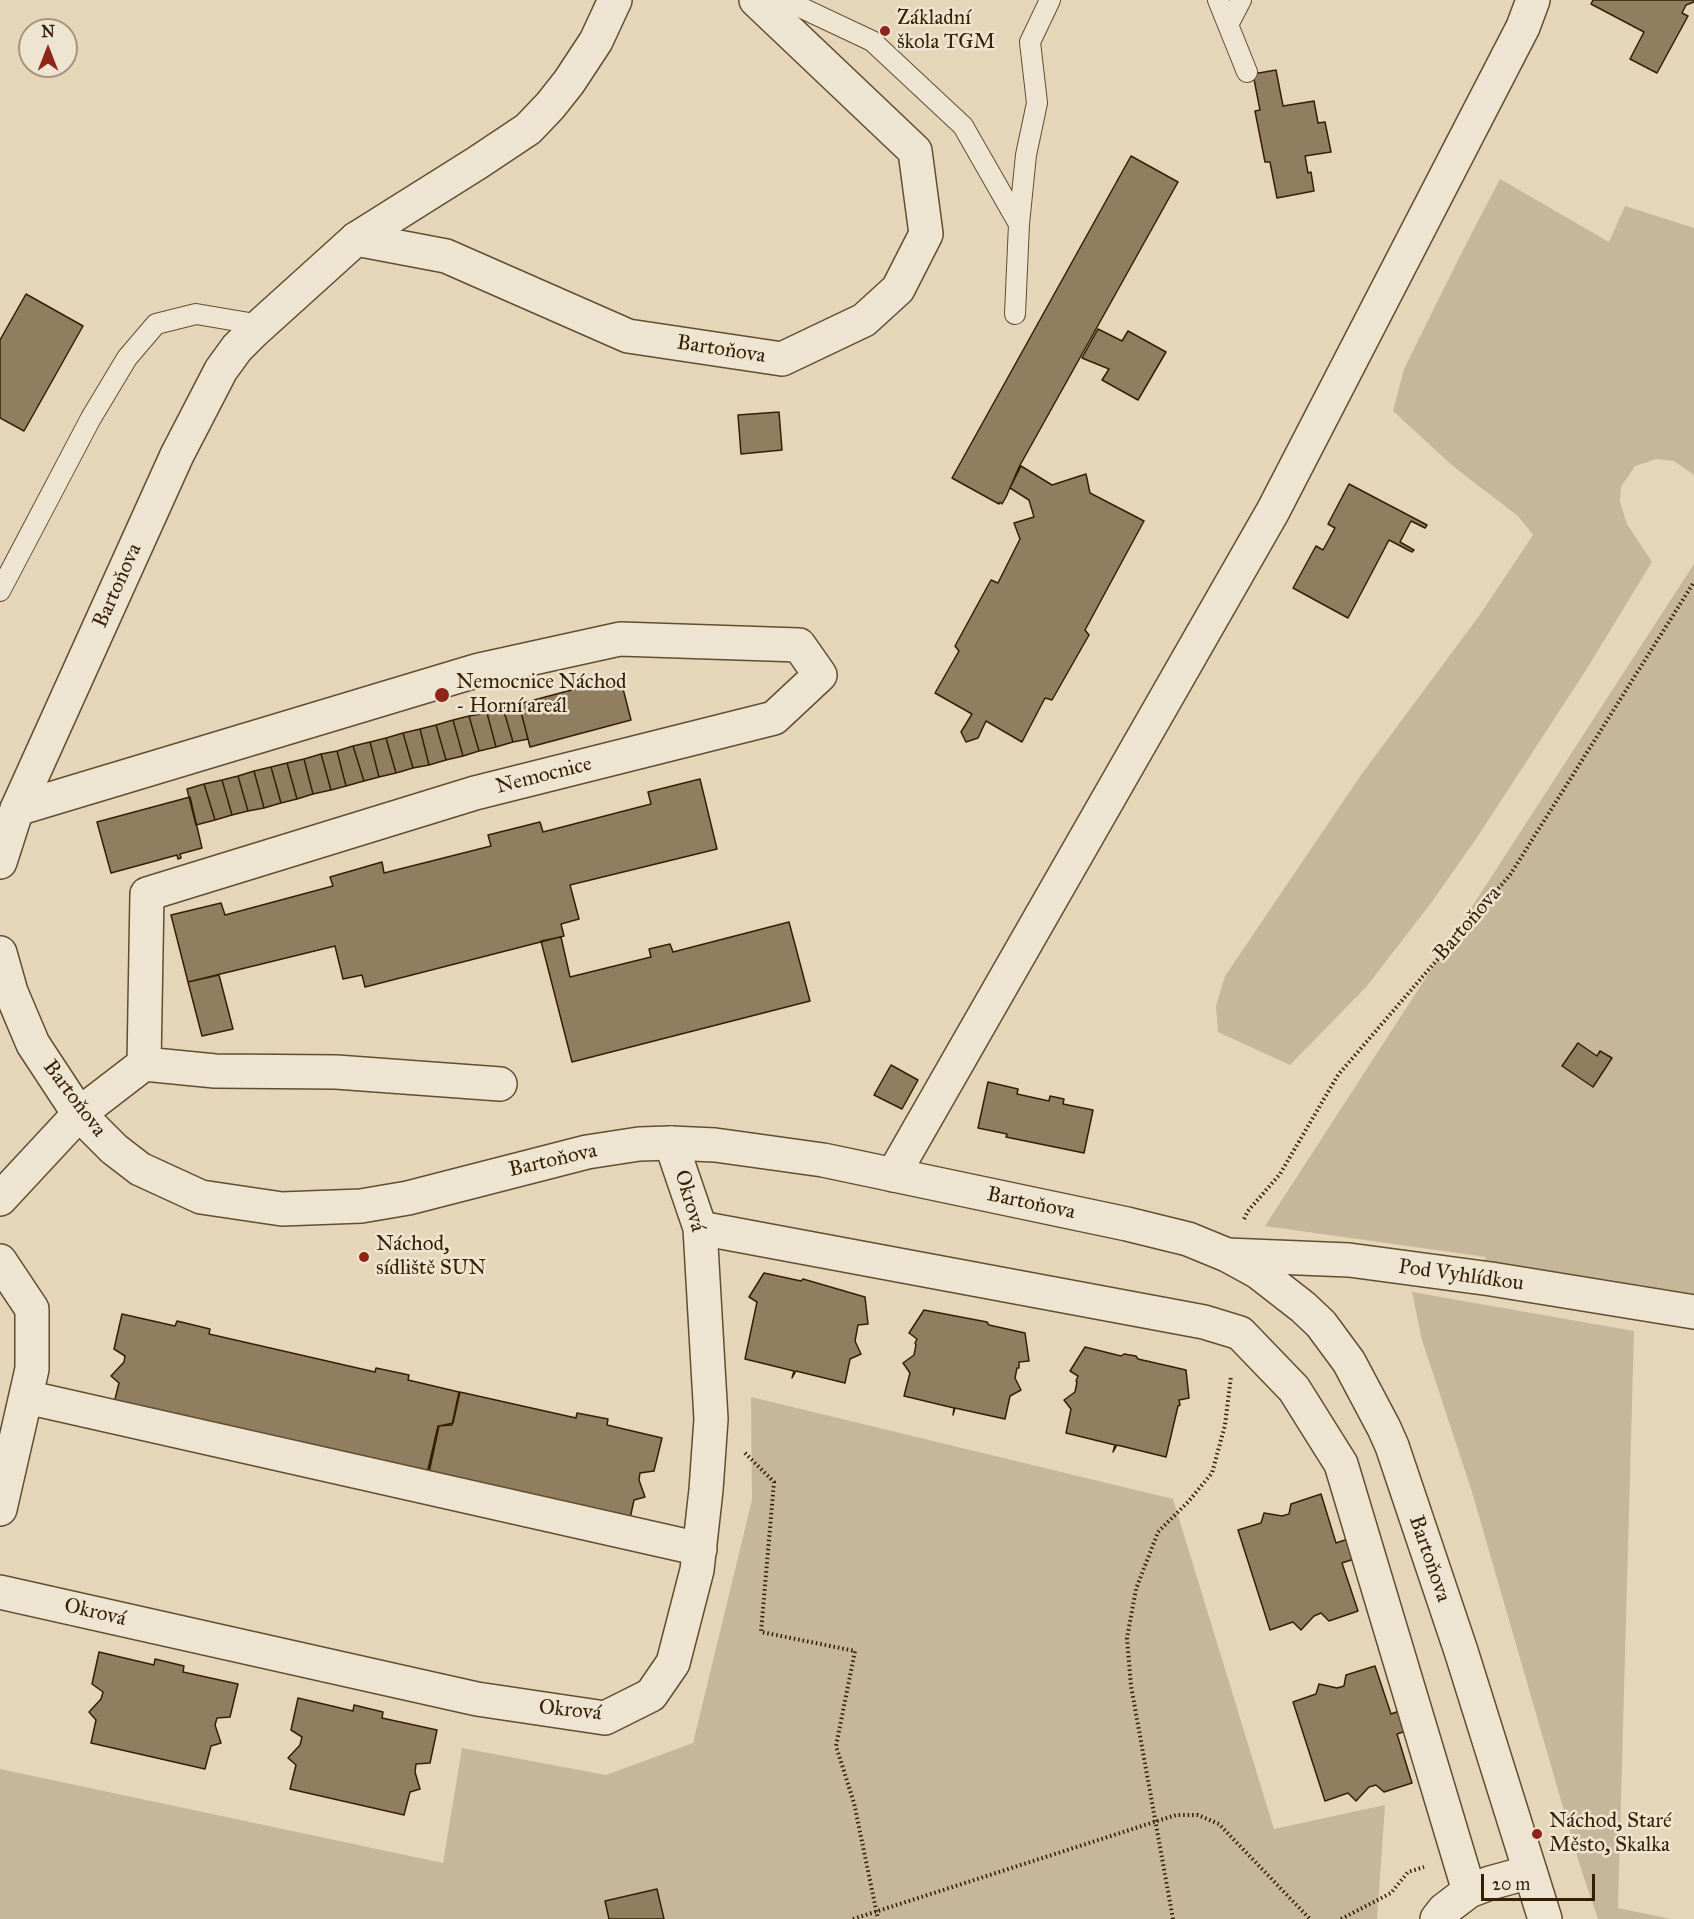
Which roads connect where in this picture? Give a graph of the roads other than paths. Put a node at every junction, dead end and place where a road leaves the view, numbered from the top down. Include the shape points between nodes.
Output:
1 (615, 0) edge
2 (1050, 0) edge
3 (1218, 0) edge
4 (1240, 0) edge
5 (1533, 0) edge
6 (770, 4) edge
7 (822, 9) edge
8 (1228, 25) junction
9 (1247, 72) dead end
10 (1019, 224) junction
11 (356, 239) junction
12 (1015, 314) dead end
13 (261, 325) junction
14 (0, 591) edge
15 (17, 810) junction
16 (0, 862) edge
17 (0, 953) edge
18 (144, 1064) junction
19 (500, 1084) dead end
20 (79, 1114) junction
21 (671, 1143) junction
22 (894, 1175) junction
23 (0, 1199) edge
24 (700, 1228) junction
25 (1227, 1255) junction
26 (0, 1261) edge
27 (1694, 1311) edge
28 (26, 1397) junction
29 (0, 1509) edge
30 (700, 1549) junction
31 (0, 1592) edge
32 (1530, 1872) junction
33 (1469, 1891) junction
34 (1437, 1919) edge
35 (1545, 1919) edge

1 - 11 street, Bartoňova via 596,41 569,82 528,129
2 - 10 lane via 1030,42 1037,103 1026,155
3 - 8 lane
4 - 8 lane
5 - 22 street via 1518,38 1273,510
6 - 7 lane, Bartoňova
6 - 11 street, Bartoňova via 915,151 926,234 897,289 864,321 782,359 628,336 446,256
7 - 10 lane, Bartoňova via 872,40 963,126
8 - 9 lane
10 - 12 lane
11 - 13 street, Bartoňova
13 - 14 lane via 196,314 156,324 127,358 97,408
13 - 15 street, Bartoňova via 237,348 205,399
15 - 16 street, Bartoňova
15 - 18 street, Nemocnice via 479,669 620,639 799,645 820,675 774,718 474,793 147,894
17 - 20 street, Bartoňova via 33,1044
18 - 19 street via 215,1071 336,1072
18 - 20 street
20 - 21 street, Bartoňova via 114,1149 140,1169 171,1185 201,1197 282,1209 361,1206 408,1198 587,1152
20 - 23 street
21 - 22 street, Bartoňova via 757,1150
21 - 24 street, Okrová
22 - 25 street, Bartoňova via 1178,1236
24 - 30 street, Okrová via 711,1419
24 - 33 street via 1204,1322 1240,1333 1294,1389 1341,1464
25 - 27 street, Pod Vyhlídkou via 1349,1260
25 - 32 street, Bartoňova via 1258,1272 1321,1324 1349,1362 1374,1407 1392,1446 1461,1651
26 - 28 street via 32,1309 32,1369
28 - 29 street
28 - 30 street
30 - 31 street, Okrová via 673,1663 651,1695 605,1718 477,1699
32 - 33 street
32 - 35 street, Bartoňova
33 - 34 street

